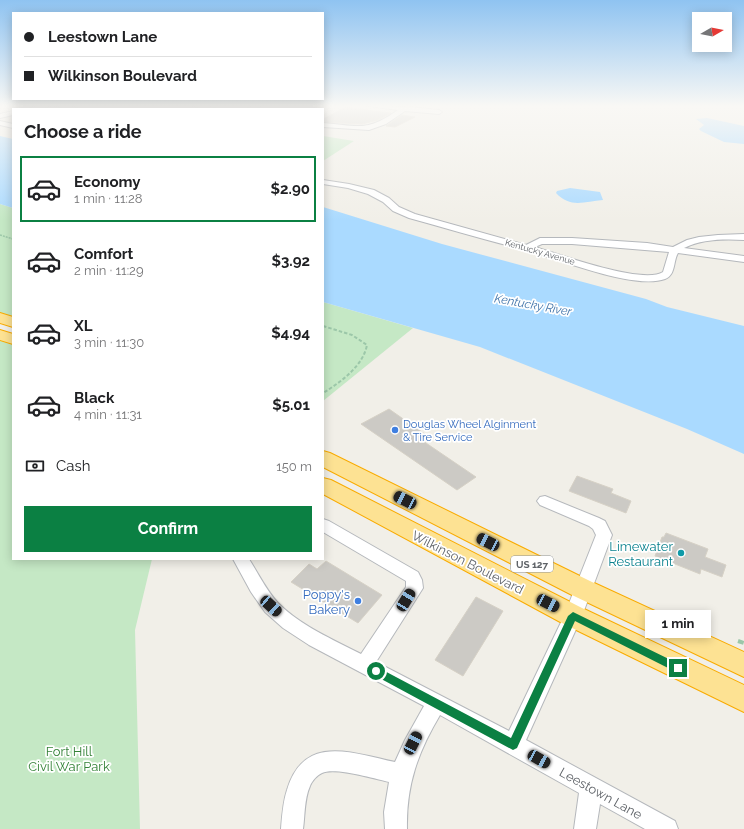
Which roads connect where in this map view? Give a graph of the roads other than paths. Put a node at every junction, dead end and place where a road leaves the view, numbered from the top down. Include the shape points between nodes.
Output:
1 (324, 182) edge
2 (744, 237) edge
3 (526, 248) junction
4 (674, 250) junction
5 (744, 259) edge
6 (0, 318) edge
7 (12, 322) edge
8 (0, 335) edge
9 (12, 339) edge
10 (324, 459) edge
11 (324, 486) edge
12 (545, 501) dead end
13 (324, 526) edge
14 (242, 560) edge
15 (583, 589) junction
16 (573, 616) junction
17 (364, 665) junction
18 (744, 665) edge
19 (744, 699) edge
20 (437, 703) junction
21 (513, 745) junction
22 (401, 774) junction
23 (591, 788) junction
24 (292, 829) edge
25 (396, 829) edge
26 (585, 829) edge
27 (667, 829) edge

1 - 3 street, Kentucky Avenue via 371,192 396,209 412,216
2 - 4 street via 702,240
3 - 4 street via 549,241
3 - 4 street, Kentucky Avenue via 617,274 648,279 665,276 669,272 670,258
4 - 5 street
6 - 7 highway
8 - 9 highway
10 - 15 highway, US 127
11 - 16 highway, Wilkinson Boulevard / US 127
12 - 15 street via 588,518 603,530 603,540
13 - 17 street via 412,576 414,580 414,588
14 - 17 street, Leestown Lane via 256,587 289,623
15 - 16 street
15 - 18 highway, US 127
16 - 19 highway, Wilkinson Boulevard / US 127
16 - 21 street
17 - 20 street, Leestown Lane
20 - 21 street, Leestown Lane
20 - 22 street via 413,743
21 - 23 street, Leestown Lane
22 - 24 street via 334,760 322,762 307,772 301,782
22 - 25 street via 395,815
23 - 26 street
23 - 27 street, Leestown Lane

